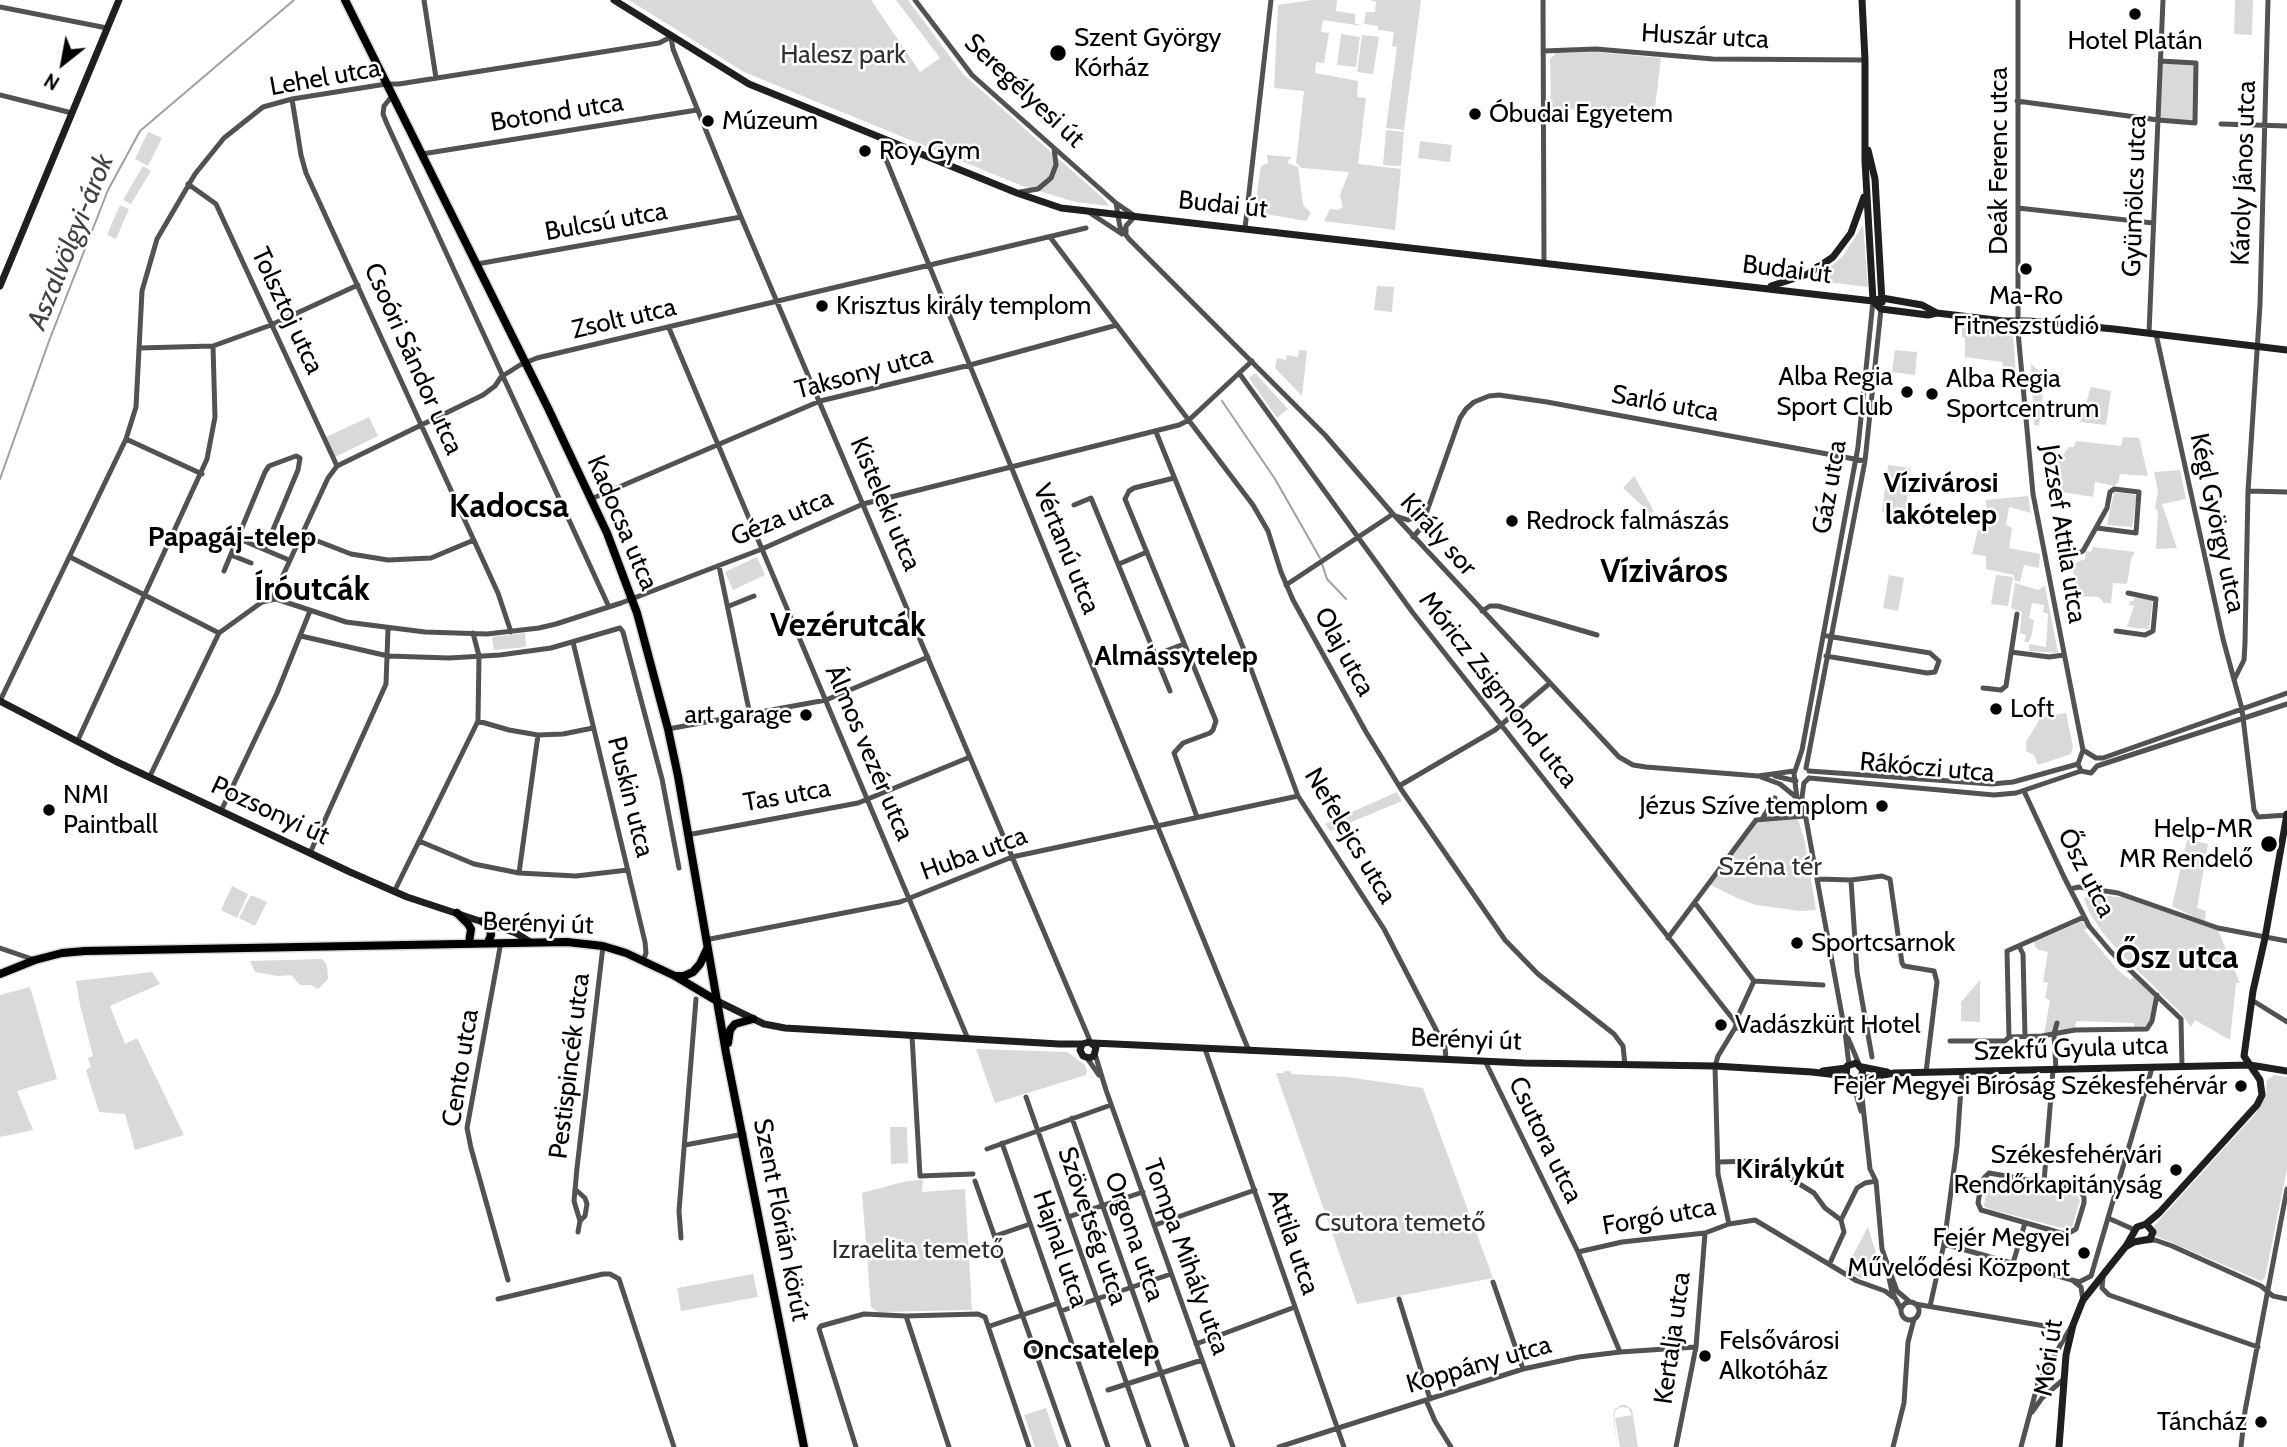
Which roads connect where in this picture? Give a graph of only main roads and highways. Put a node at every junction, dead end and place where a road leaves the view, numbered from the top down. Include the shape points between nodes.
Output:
1 (119, 0) edge
2 (345, 0) edge
3 (614, 0) edge
4 (1862, 0) edge
5 (1866, 144) junction
6 (1866, 184) junction
7 (0, 286) edge
8 (1763, 288) junction
9 (1882, 298) junction
10 (1873, 301) junction
11 (1881, 309) junction
12 (1937, 313) junction
13 (2287, 350) edge
14 (0, 701) edge
15 (2287, 815) edge
16 (2287, 829) edge
17 (457, 914) junction
18 (483, 922) junction
19 (2266, 938) junction
20 (530, 942) junction
21 (470, 943) junction
22 (488, 943) junction
23 (706, 945) junction
24 (0, 974) edge
25 (675, 976) junction
26 (717, 1001) junction
27 (753, 1019) junction
28 (1087, 1043) junction
29 (1059, 1044) junction
30 (1118, 1045) junction
31 (726, 1053) junction
32 (1090, 1055) junction
33 (2249, 1065) junction
34 (1860, 1066) junction
35 (2287, 1071) edge
36 (1895, 1073) junction
37 (1852, 1075) junction
38 (2150, 1228) junction
39 (2135, 1232) junction
40 (2144, 1241) junction
41 (2126, 1246) junction
42 (804, 1447) edge
43 (2059, 1447) edge

1 - 7 main road
2 - 23 main road, Kadocsa utca via 526,363 591,499 632,599 668,729
3 - 8 main road, Budai út via 749,84 1061,208
4 - 5 main road
5 - 6 main road
5 - 9 main road via 1875,179
6 - 8 main road via 1854,227 1833,257 1800,278
6 - 10 main road
8 - 10 main road, Budai út
9 - 10 main road, Budai út
9 - 11 main road
9 - 12 main road, Budai út via 1922,305
10 - 11 main road
11 - 12 main road, Budai út
12 - 13 main road, Budai út
14 - 17 main road, Pozsonyi út via 149,778 394,892
15 - 19 main road
16 - 19 main road
17 - 18 main road, Pozsonyi út
17 - 21 main road via 471,929
18 - 20 main road, Pozsonyi út
18 - 22 main road via 490,929
19 - 33 main road
19 - 33 main road via 2249,1015 2244,1056
20 - 22 main road, Berényi út
20 - 25 main road, Berényi út via 603,946
21 - 22 main road, Berényi út
21 - 24 main road, Berényi út via 97,950 62,953
23 - 25 main road via 693,972
23 - 26 main road, Kadocsa utca
25 - 26 main road, Berényi út
26 - 27 main road, Berényi út
26 - 31 main road, Szent Flórián körút
27 - 29 main road, Berényi út via 785,1028
27 - 31 main road via 732,1027
28 - 29 main road, Berényi út
28 - 30 main road, Berényi út
28 - 32 main road
28 - 32 main road via 1096,1047
29 - 32 main road, Berényi út
30 - 32 main road, Berényi út
30 - 37 main road, Berényi út
31 - 42 main road, Szent Flórián körút
33 - 35 main road, Szekfű Gyula utca
33 - 36 main road, Szekfű Gyula utca
33 - 38 main road via 2262,1086 2260,1100
34 - 36 main road, Szekfű Gyula utca
34 - 37 main road, Berényi út
34 - 37 main road via 1864,1073
36 - 37 main road, Szekfű Gyula utca
38 - 39 main road via 2140,1224
38 - 40 main road via 2150,1239
39 - 40 main road
39 - 41 main road, Móri út
40 - 41 main road
41 - 43 main road, Móri út via 2083,1300 2073,1325 2066,1355

